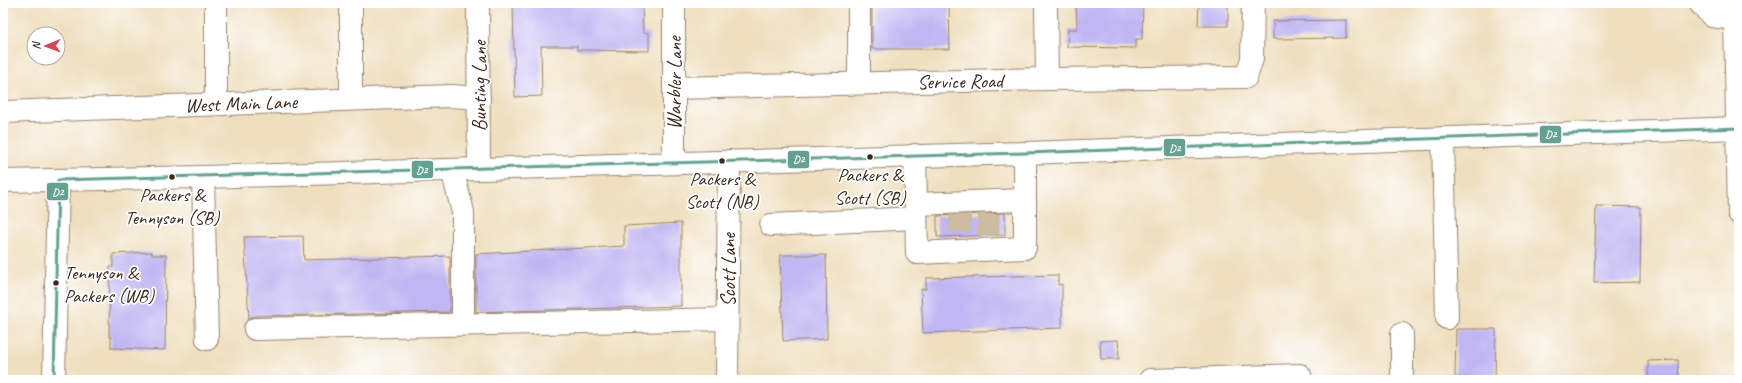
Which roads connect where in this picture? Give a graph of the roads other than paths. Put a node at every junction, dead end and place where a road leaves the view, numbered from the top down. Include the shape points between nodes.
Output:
1 (216, 3) edge
2 (350, 3) edge
3 (478, 3) edge
4 (674, 3) edge
5 (859, 3) edge
6 (1046, 3) edge
7 (1253, 3) edge
8 (1700, 3) edge
9 (1737, 19) edge
10 (1047, 79) junction
11 (859, 83) junction
12 (674, 88) junction
13 (479, 98) junction
14 (351, 99) junction
15 (216, 104) junction
16 (3, 112) edge
17 (1739, 128) edge
18 (1443, 138) junction
19 (1025, 153) junction
20 (915, 155) junction
21 (729, 161) junction
22 (674, 163) junction
23 (479, 169) junction
24 (452, 170) junction
25 (203, 177) junction
26 (58, 180) junction
27 (3, 181) edge
28 (1025, 200) junction
29 (916, 211) junction
30 (1739, 213) edge
31 (771, 225) dead end
32 (1447, 318) dead end
33 (727, 319) junction
34 (463, 324) junction
35 (255, 329) dead end
36 (1402, 334) dead end
37 (207, 338) dead end
38 (1300, 375) dead end
39 (1218, 379) edge
40 (54, 380) edge
41 (727, 380) edge
42 (1150, 380) edge
43 (1402, 380) edge

1 - 15 street
2 - 14 street
3 - 13 street, Bunting Lane
4 - 12 street, Warbler Lane
5 - 11 street
6 - 10 street
7 - 10 street, Service Road via 1252,59 1246,77
8 - 9 street via 1712,16
9 - 17 street
10 - 11 street, Service Road
11 - 12 street, Service Road
12 - 22 street, Warbler Lane
13 - 14 street, West Main Lane via 452,96
13 - 23 street, Bunting Lane
14 - 15 street, West Main Lane
15 - 16 street, West Main Lane
17 - 18 street
17 - 30 street
18 - 19 street
18 - 32 street
19 - 20 street
19 - 28 street
20 - 21 street
20 - 29 street
21 - 22 street
21 - 33 street, Scott Lane
22 - 23 street
23 - 24 street
24 - 25 street
24 - 34 street via 463,212
25 - 26 street
25 - 37 street
26 - 27 street
26 - 40 street
28 - 29 street
28 - 29 street via 1025,248 988,243 961,244 917,253
29 - 31 street
33 - 34 street
33 - 41 street, Scott Lane
34 - 35 street
36 - 43 street
38 - 39 street
39 - 42 street

